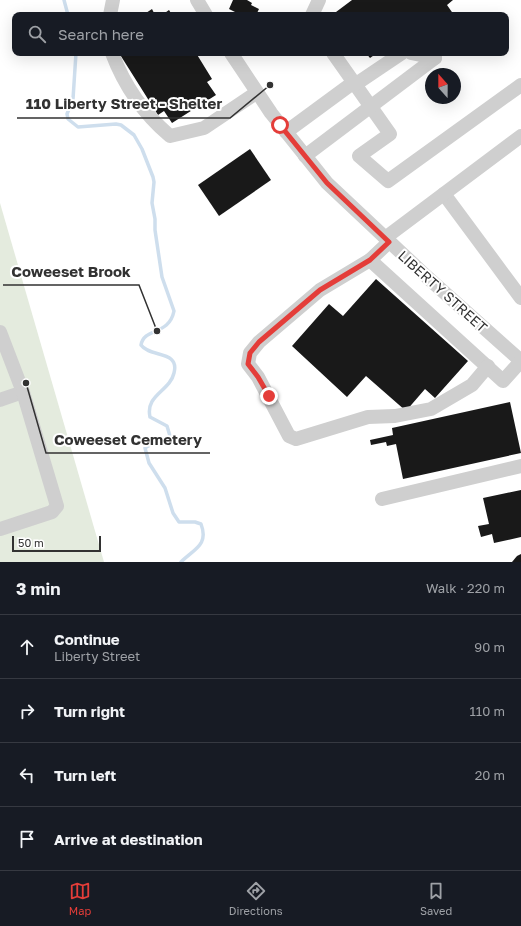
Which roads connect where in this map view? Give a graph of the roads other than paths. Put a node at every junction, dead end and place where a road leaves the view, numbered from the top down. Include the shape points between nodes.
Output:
1 (113, 0) edge
2 (197, 0) edge
3 (319, 0) edge
4 (111, 12) edge
5 (204, 12) edge
6 (313, 12) edge
7 (113, 56) edge
8 (233, 56) edge
9 (335, 56) edge
10 (397, 56) edge
11 (425, 56) edge
12 (355, 83) junction
13 (521, 85) edge
14 (256, 93) junction
15 (371, 107) junction
16 (286, 132) junction
17 (521, 136) edge
18 (305, 156) junction
19 (444, 194) junction
20 (387, 240) junction
21 (370, 260) junction
22 (521, 298) edge
23 (1, 339) edge
24 (521, 361) edge
25 (488, 366) junction
26 (23, 392) junction
27 (0, 400) edge
28 (521, 466) edge
29 (382, 499) dead end
30 (0, 529) edge

1 - 4 street
2 - 5 street
3 - 6 street
7 - 14 street via 120,74 152,120 170,136 204,128
8 - 14 street, LIBERTY STREET
9 - 12 street
10 - 12 street
11 - 15 street via 435,58
12 - 15 street
12 - 16 street
13 - 15 street via 388,181 359,156 390,134
14 - 16 street, LIBERTY STREET
15 - 18 street
16 - 18 street, LIBERTY STREET
17 - 19 street
18 - 20 street, LIBERTY STREET via 327,183
19 - 20 street
19 - 22 street
20 - 21 street
20 - 24 street, LIBERTY STREET
21 - 25 street
21 - 25 street via 320,290 259,342 250,353 248,364 258,377 289,436 296,439 368,417 395,416 431,409 472,385
23 - 26 street
24 - 25 street via 504,381
26 - 27 street
26 - 30 street via 57,506 52,512
28 - 29 street

